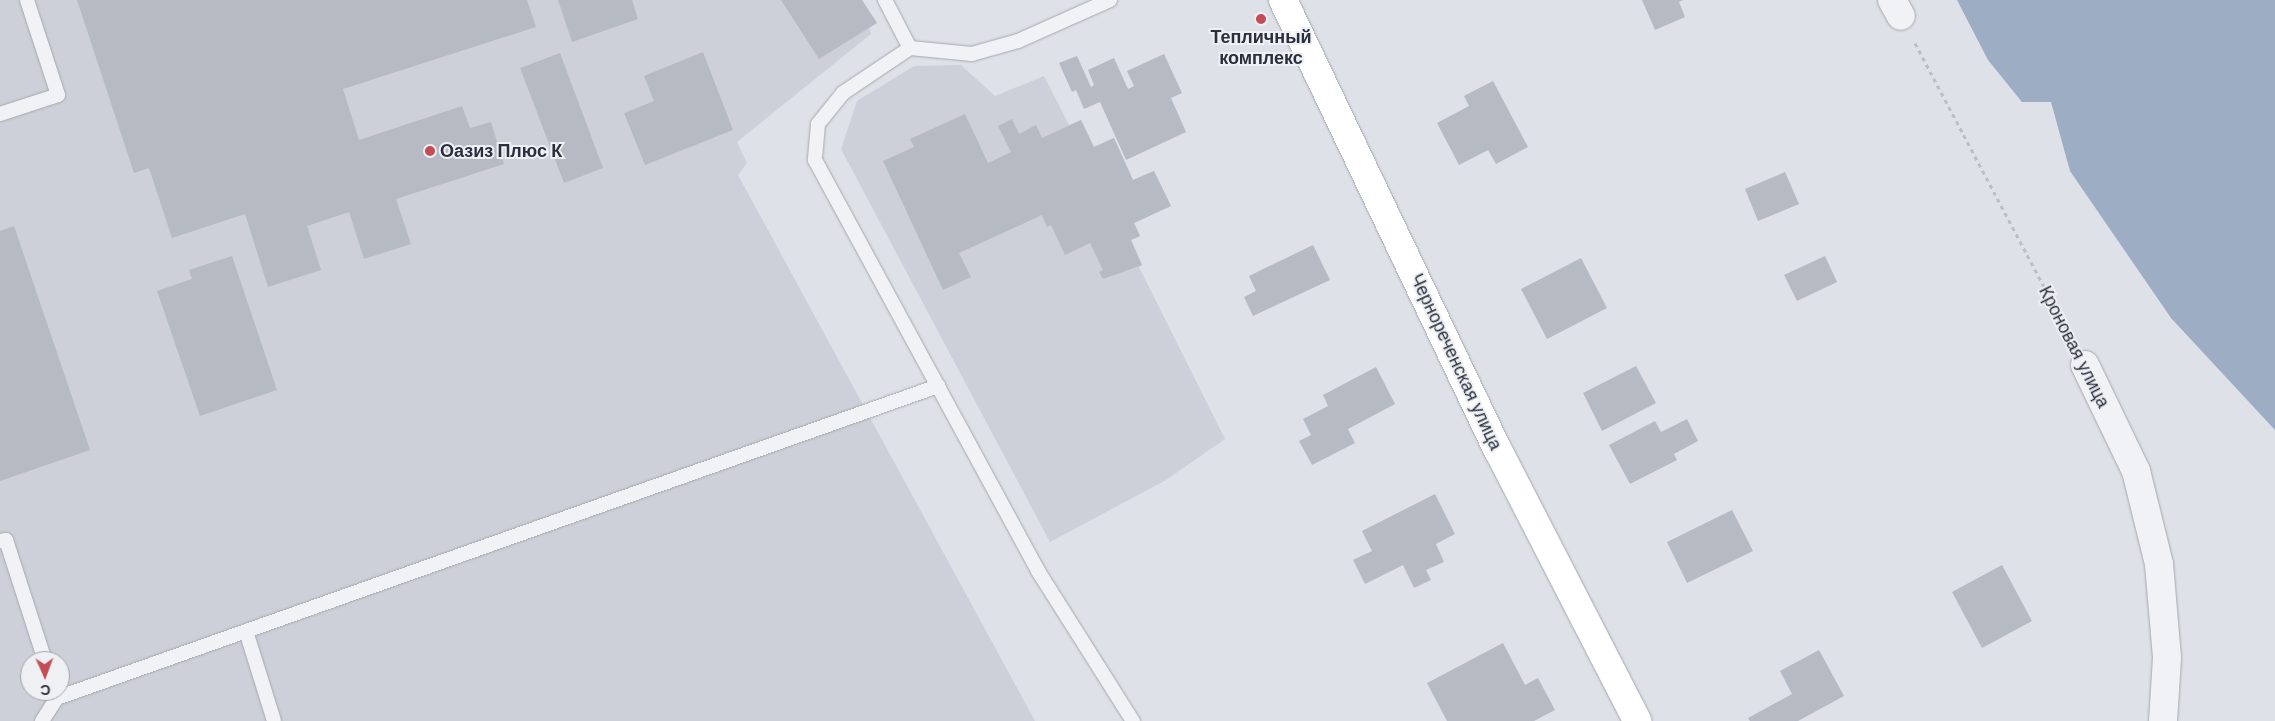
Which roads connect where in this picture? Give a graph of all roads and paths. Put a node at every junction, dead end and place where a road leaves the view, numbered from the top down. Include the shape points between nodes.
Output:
1 (27, 0) edge
2 (885, 0) edge
3 (1110, 0) edge
4 (1282, 0) edge
5 (1897, 8) edge
6 (910, 48) junction
7 (0, 114) edge
8 (2085, 365) joint
9 (938, 386) junction
10 (0, 541) edge
11 (246, 631) junction
12 (42, 651) edge
13 (70, 690) edge
14 (53, 701) edge
15 (42, 721) edge
16 (274, 721) edge
17 (1133, 721) edge
18 (1637, 721) edge
19 (2163, 721) edge

1 - 7 lane via 58,95
2 - 6 lane
3 - 6 lane via 1018,41 972,54
4 - 18 street, Чернореченская улица via 1498,450
5 - 8 path, Кроновая улица
6 - 9 lane via 844,93 818,124 815,160
8 - 19 street, Кроновая улица via 2136,471 2159,564 2167,658
9 - 11 lane
9 - 17 lane via 1038,571
10 - 12 lane via 6,540
11 - 13 lane
11 - 16 lane
14 - 15 lane

